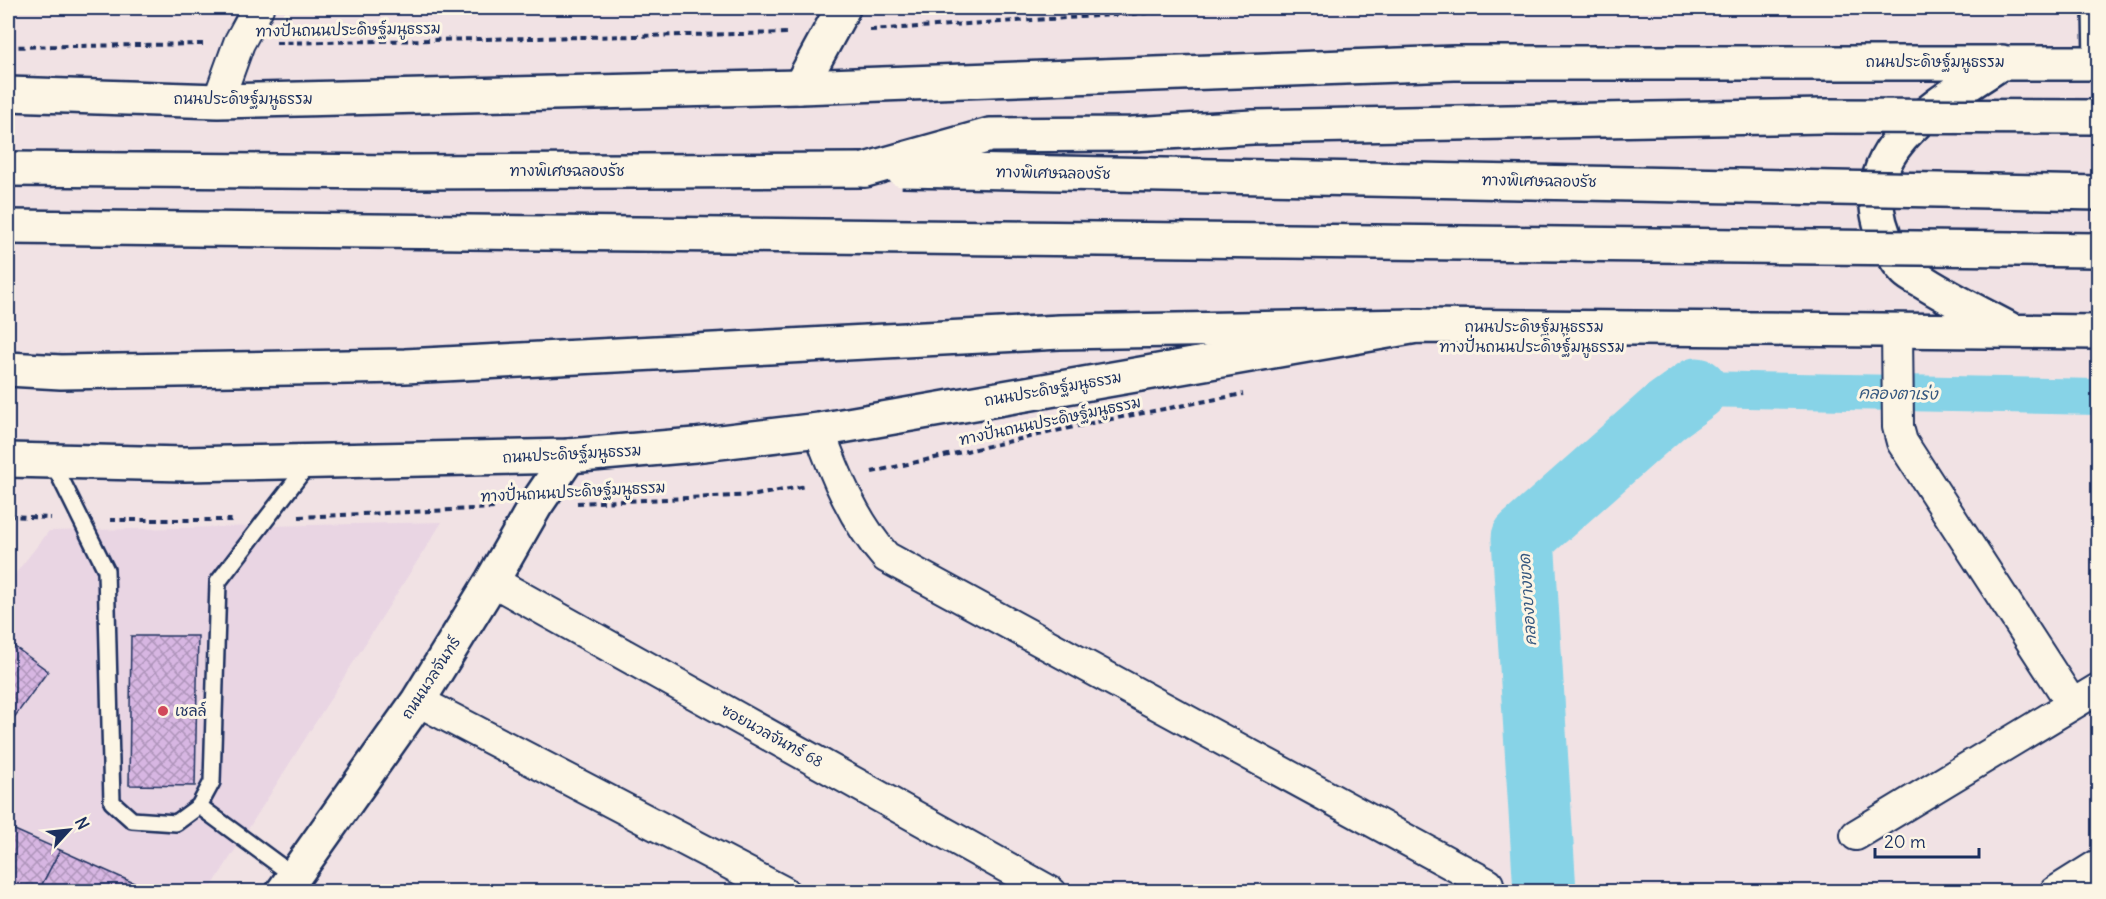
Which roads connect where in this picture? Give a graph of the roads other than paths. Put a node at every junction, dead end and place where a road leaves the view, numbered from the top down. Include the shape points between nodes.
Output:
1 (258, 8) edge
2 (2091, 8) edge
3 (836, 20) edge
4 (2002, 62) junction
5 (2095, 63) edge
6 (800, 87) junction
7 (8, 94) edge
8 (218, 101) junction
9 (2098, 117) edge
10 (8, 169) edge
11 (865, 170) junction
12 (2098, 193) edge
13 (8, 227) edge
14 (2098, 250) edge
15 (1417, 326) junction
16 (1897, 329) junction
17 (2013, 331) junction
18 (2098, 332) edge
19 (8, 369) edge
20 (819, 430) junction
21 (569, 456) junction
22 (8, 460) edge
23 (52, 461) junction
24 (310, 462) junction
25 (492, 581) junction
26 (2098, 689) edge
27 (418, 701) junction
28 (2072, 704) junction
29 (199, 806) junction
30 (1856, 836) dead end
31 (2098, 865) edge
32 (288, 884) edge
33 (1488, 884) dead end
34 (784, 891) edge
35 (1051, 891) edge
36 (2055, 891) edge

1 - 8 street via 239,43
2 - 5 lane
3 - 6 main road
4 - 5 main road, ถนนประดิษฐ์มนูธรรม
4 - 6 main road, ถนนประดิษฐ์มนูธรรม via 1454,63
4 - 17 main road via 1914,123 1903,136 1887,156 1878,179 1877,211 1883,233 1906,271
6 - 8 main road, ถนนประดิษฐ์มนูธรรม
7 - 8 main road, ถนนประดิษฐ์มนูธรรม
9 - 11 main road, bridge via 1652,118 990,135
10 - 11 main road, ทางพิเศษฉลองรัช
11 - 12 main road, ทางพิเศษฉลองรัช, bridge
13 - 14 main road, bridge
15 - 16 main road, ถนนประดิษฐ์มนูธรรม
15 - 19 main road via 1060,332 405,366 61,372
15 - 20 main road, ถนนประดิษฐ์มนูธรรม
16 - 17 main road, ถนนประดิษฐ์มนูธรรม
16 - 28 street via 1898,427 1902,442
17 - 18 main road, ถนนประดิษฐ์มนูธรรม
20 - 21 main road, ถนนประดิษฐ์มนูธรรม
20 - 33 street via 837,480 885,557
21 - 24 main road, ถนนประดิษฐ์มนูธรรม
21 - 25 main road, ถนนนวลจันทร์ via 534,506
22 - 23 main road, ถนนประดิษฐ์มนูธรรม
23 - 24 main road, ถนนประดิษฐ์มนูธรรม
23 - 29 lane via 106,570 112,802 132,820 176,823
24 - 29 lane via 218,582 212,782
25 - 27 main road, ถนนนวลจันทร์
25 - 35 street, ซอยนวลจันทร์ 68
26 - 28 street
27 - 32 main road, ถนนนวลจันทร์
27 - 34 street
28 - 30 street
29 - 32 lane
31 - 36 street

